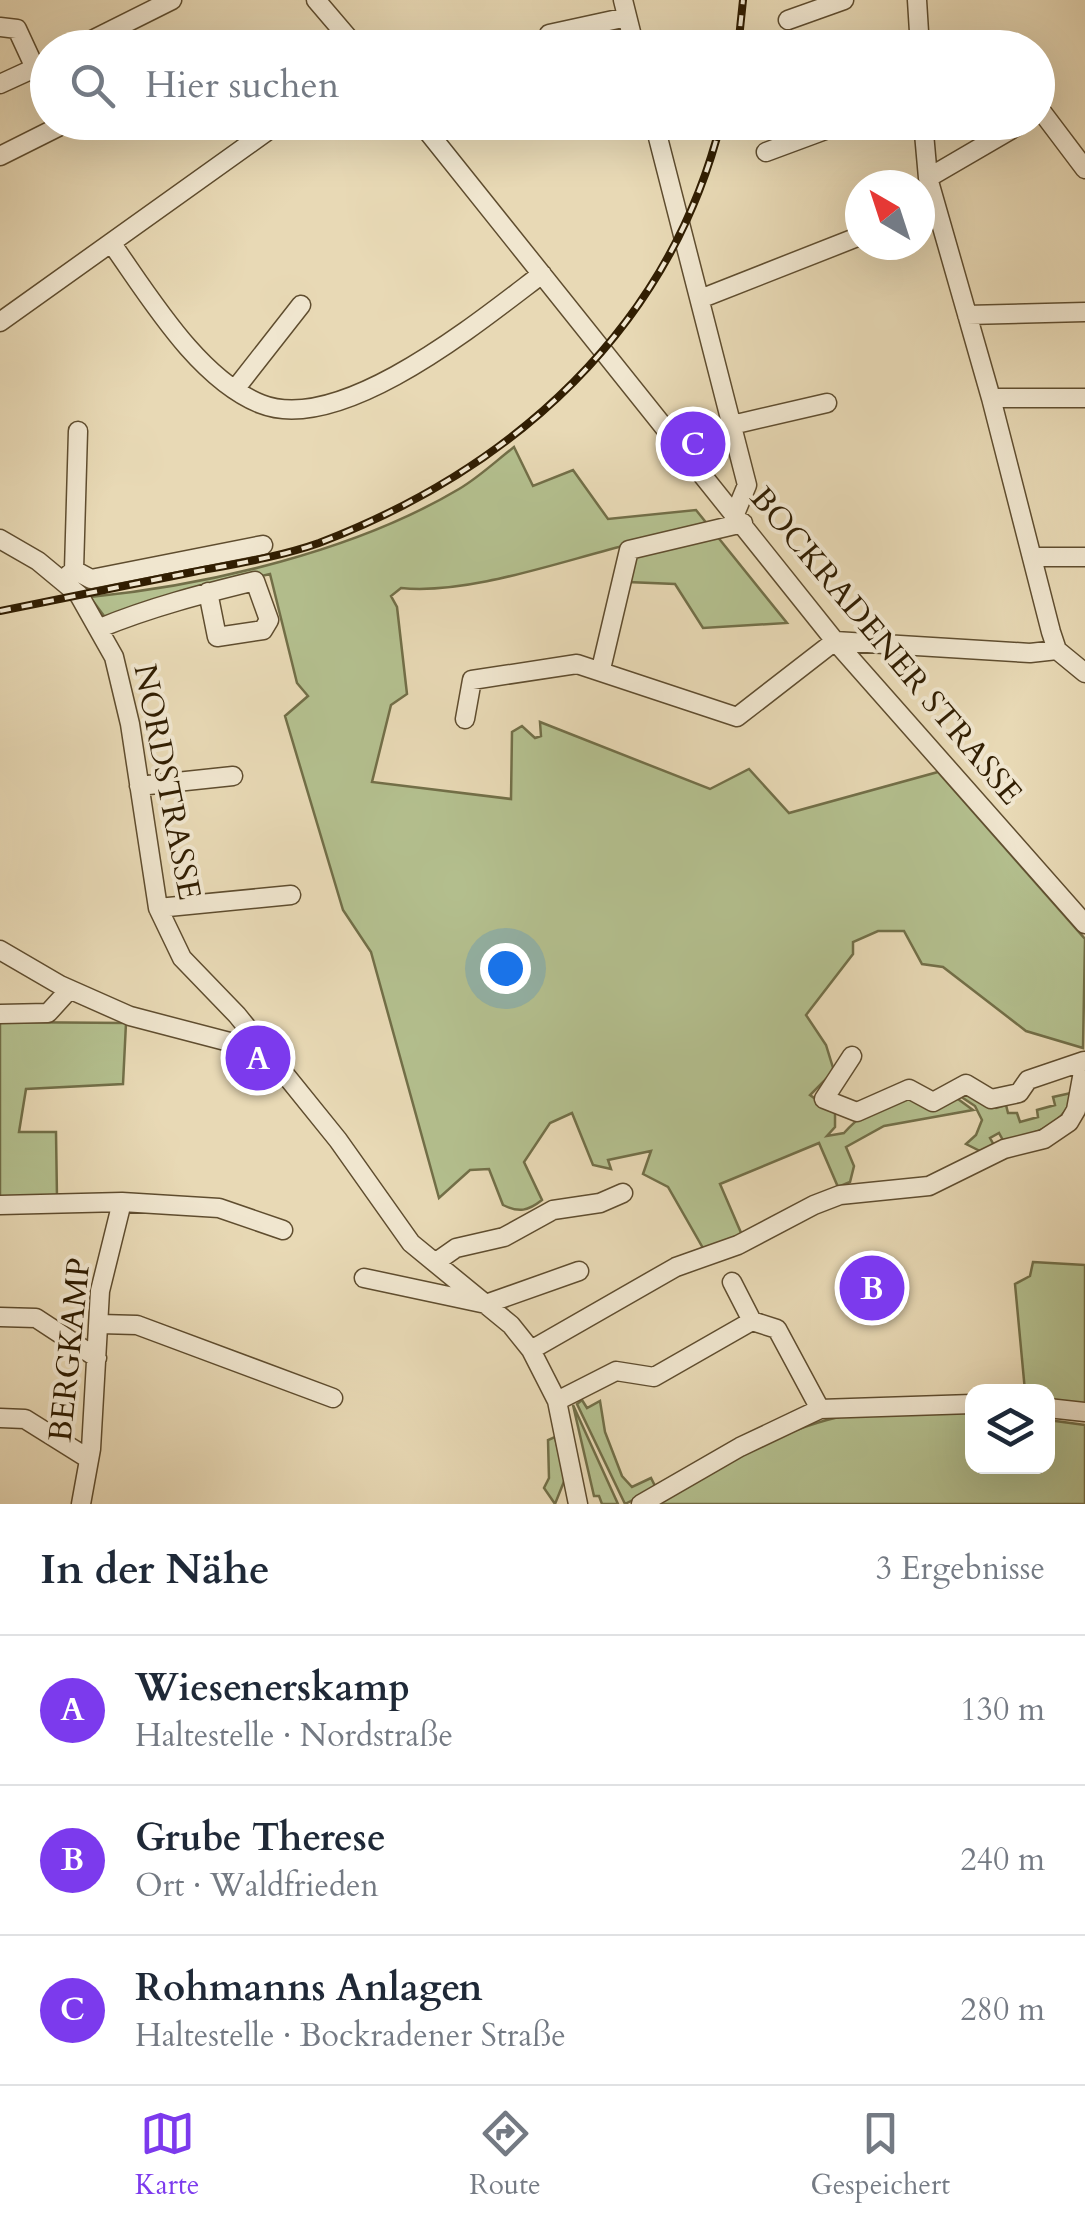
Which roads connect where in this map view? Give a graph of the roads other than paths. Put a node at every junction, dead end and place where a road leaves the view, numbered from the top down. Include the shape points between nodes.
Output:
1 (172, 0) edge
2 (316, 0) edge
3 (844, 0) edge
4 (917, 0) edge
5 (625, 8) edge
6 (788, 20) dead end
7 (0, 27) edge
8 (112, 30) edge
9 (342, 30) edge
10 (561, 30) edge
11 (919, 30) edge
12 (30, 48) edge
13 (30, 70) edge
14 (0, 84) edge
15 (1055, 129) edge
16 (32, 140) edge
17 (255, 140) edge
18 (434, 140) edge
19 (659, 140) edge
20 (798, 140) edge
21 (925, 140) edge
22 (993, 140) edge
23 (766, 152) dead end
24 (0, 156) edge
25 (1085, 169) edge
26 (927, 170) edge
27 (935, 174) edge
28 (935, 228) edge
29 (845, 242) edge
30 (112, 244) junction
31 (542, 274) junction
32 (700, 299) junction
33 (301, 306) dead end
34 (1085, 312) edge
35 (968, 315) junction
36 (0, 322) edge
37 (236, 388) junction
38 (991, 398) junction
39 (1085, 398) edge
40 (827, 403) dead end
41 (732, 424) junction
42 (78, 432) dead end
43 (739, 518) junction
44 (0, 540) edge
45 (263, 546) dead end
46 (1033, 557) junction
47 (1085, 557) edge
48 (69, 575) junction
49 (208, 592) dead end
50 (100, 628) junction
51 (835, 641) junction
52 (1057, 650) junction
53 (601, 669) junction
54 (1085, 673) edge
55 (465, 719) dead end
56 (232, 776) dead end
57 (139, 786) junction
58 (291, 895) dead end
59 (158, 908) junction
60 (1085, 924) edge
61 (0, 950) edge
62 (69, 990) junction
63 (0, 1014) edge
64 (259, 1043) junction
65 (852, 1056) dead end
66 (1085, 1061) edge
67 (624, 1193) dead end
68 (122, 1202) junction
69 (0, 1205) edge
70 (283, 1230) dead end
71 (436, 1262) junction
72 (579, 1271) dead end
73 (364, 1278) dead end
74 (732, 1282) dead end
75 (486, 1304) junction
76 (0, 1317) edge
77 (752, 1322) junction
78 (100, 1324) junction
79 (531, 1350) junction
80 (98, 1358) junction
81 (333, 1398) dead end
82 (557, 1400) junction
83 (965, 1404) edge
84 (820, 1409) junction
85 (1055, 1409) edge
86 (1085, 1412) edge
87 (0, 1418) edge
88 (89, 1459) junction
89 (81, 1504) edge
90 (578, 1504) edge
91 (642, 1504) edge

1 - 8 street
2 - 9 street
3 - 6 street
4 - 11 street
5 - 10 street
7 - 12 street via 17,29
13 - 14 street
15 - 25 street
16 - 24 street
17 - 30 street
18 - 31 street, BOCKRADENER STRASSE
19 - 32 street
20 - 23 street
21 - 26 street
22 - 27 street
28 - 35 street
29 - 32 street
30 - 36 street
30 - 37 street via 200,361
31 - 37 street via 439,352 371,388 290,412 258,404
31 - 43 street, BOCKRADENER STRASSE
32 - 41 street
33 - 37 street
34 - 35 street
35 - 38 street
38 - 39 street
38 - 46 street
40 - 41 street
41 - 43 street via 747,485
42 - 48 street
43 - 51 street, BOCKRADENER STRASSE
43 - 53 street via 628,550
44 - 48 street, NORDSTRASSE
45 - 48 street via 91,578
46 - 47 street
46 - 52 street
48 - 50 street, NORDSTRASSE
49 - 50 street
50 - 57 street, NORDSTRASSE via 114,656
51 - 52 street
51 - 53 street via 737,717
51 - 60 street, BOCKRADENER STRASSE
52 - 54 street
53 - 55 street via 577,664 472,680
56 - 57 street
57 - 59 street, NORDSTRASSE
58 - 59 street
59 - 64 street, NORDSTRASSE via 182,958
61 - 62 street
62 - 63 street via 48,1013
62 - 64 street via 130,1016 241,1045
64 - 71 street, NORDSTRASSE via 338,1140 388,1216
65 - 66 street via 824,1099 856,1112 909,1089 933,1102 966,1084 992,1099 1019,1094 1028,1080
66 - 79 street via 1076,1110 1058,1132 1004,1148 930,1186 857,1192 814,1204 738,1245 676,1267
67 - 71 street via 553,1210
68 - 69 street
68 - 70 street via 219,1208
68 - 78 street, BERGKAMP via 100,1291
71 - 75 street, NORDSTRASSE
72 - 75 street
73 - 75 street
74 - 77 street
75 - 79 street, NORDSTRASSE
76 - 80 street via 36,1318
77 - 82 street via 654,1377 616,1371
77 - 84 street via 777,1328
78 - 80 street, BERGKAMP
78 - 81 street via 137,1325
79 - 82 street, NORDSTRASSE
80 - 88 street, BERGKAMP
82 - 90 street, NORDSTRASSE
83 - 84 street
84 - 91 street
85 - 86 street
87 - 88 street via 25,1419
88 - 89 street, BERGKAMP

